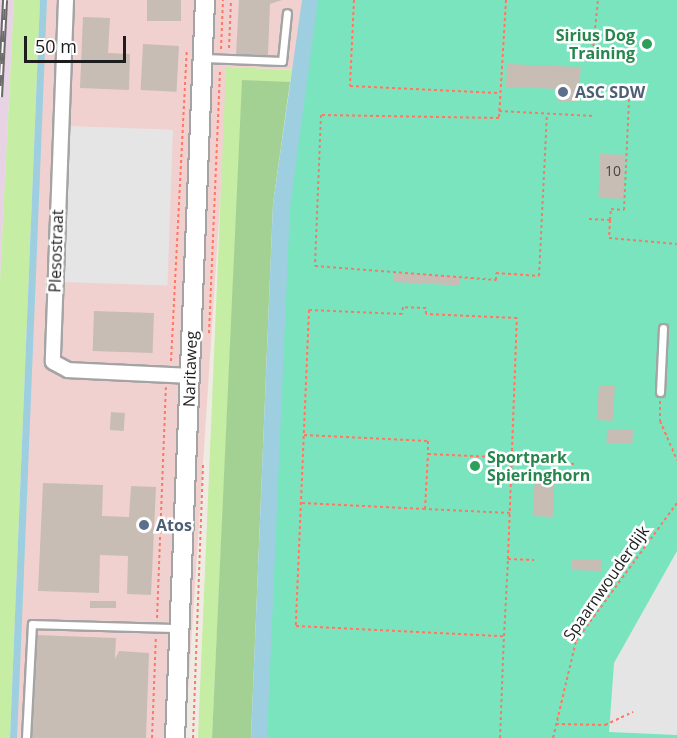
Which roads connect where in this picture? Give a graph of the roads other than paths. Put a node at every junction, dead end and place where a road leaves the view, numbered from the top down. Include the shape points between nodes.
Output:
1 (66, 0) edge
2 (206, 0) edge
3 (287, 13) dead end
4 (217, 60) junction
5 (663, 328) dead end
6 (190, 376) junction
7 (660, 392) road end
8 (179, 628) junction
9 (26, 738) edge
10 (175, 738) edge

1 - 6 street, Plesostraat via 53,362 68,370
2 - 4 street, Naritaweg
3 - 4 lane via 282,61
4 - 6 street, Naritaweg
5 - 7 lane
6 - 8 street, Naritaweg
8 - 9 lane via 32,624
8 - 10 street, Naritaweg

